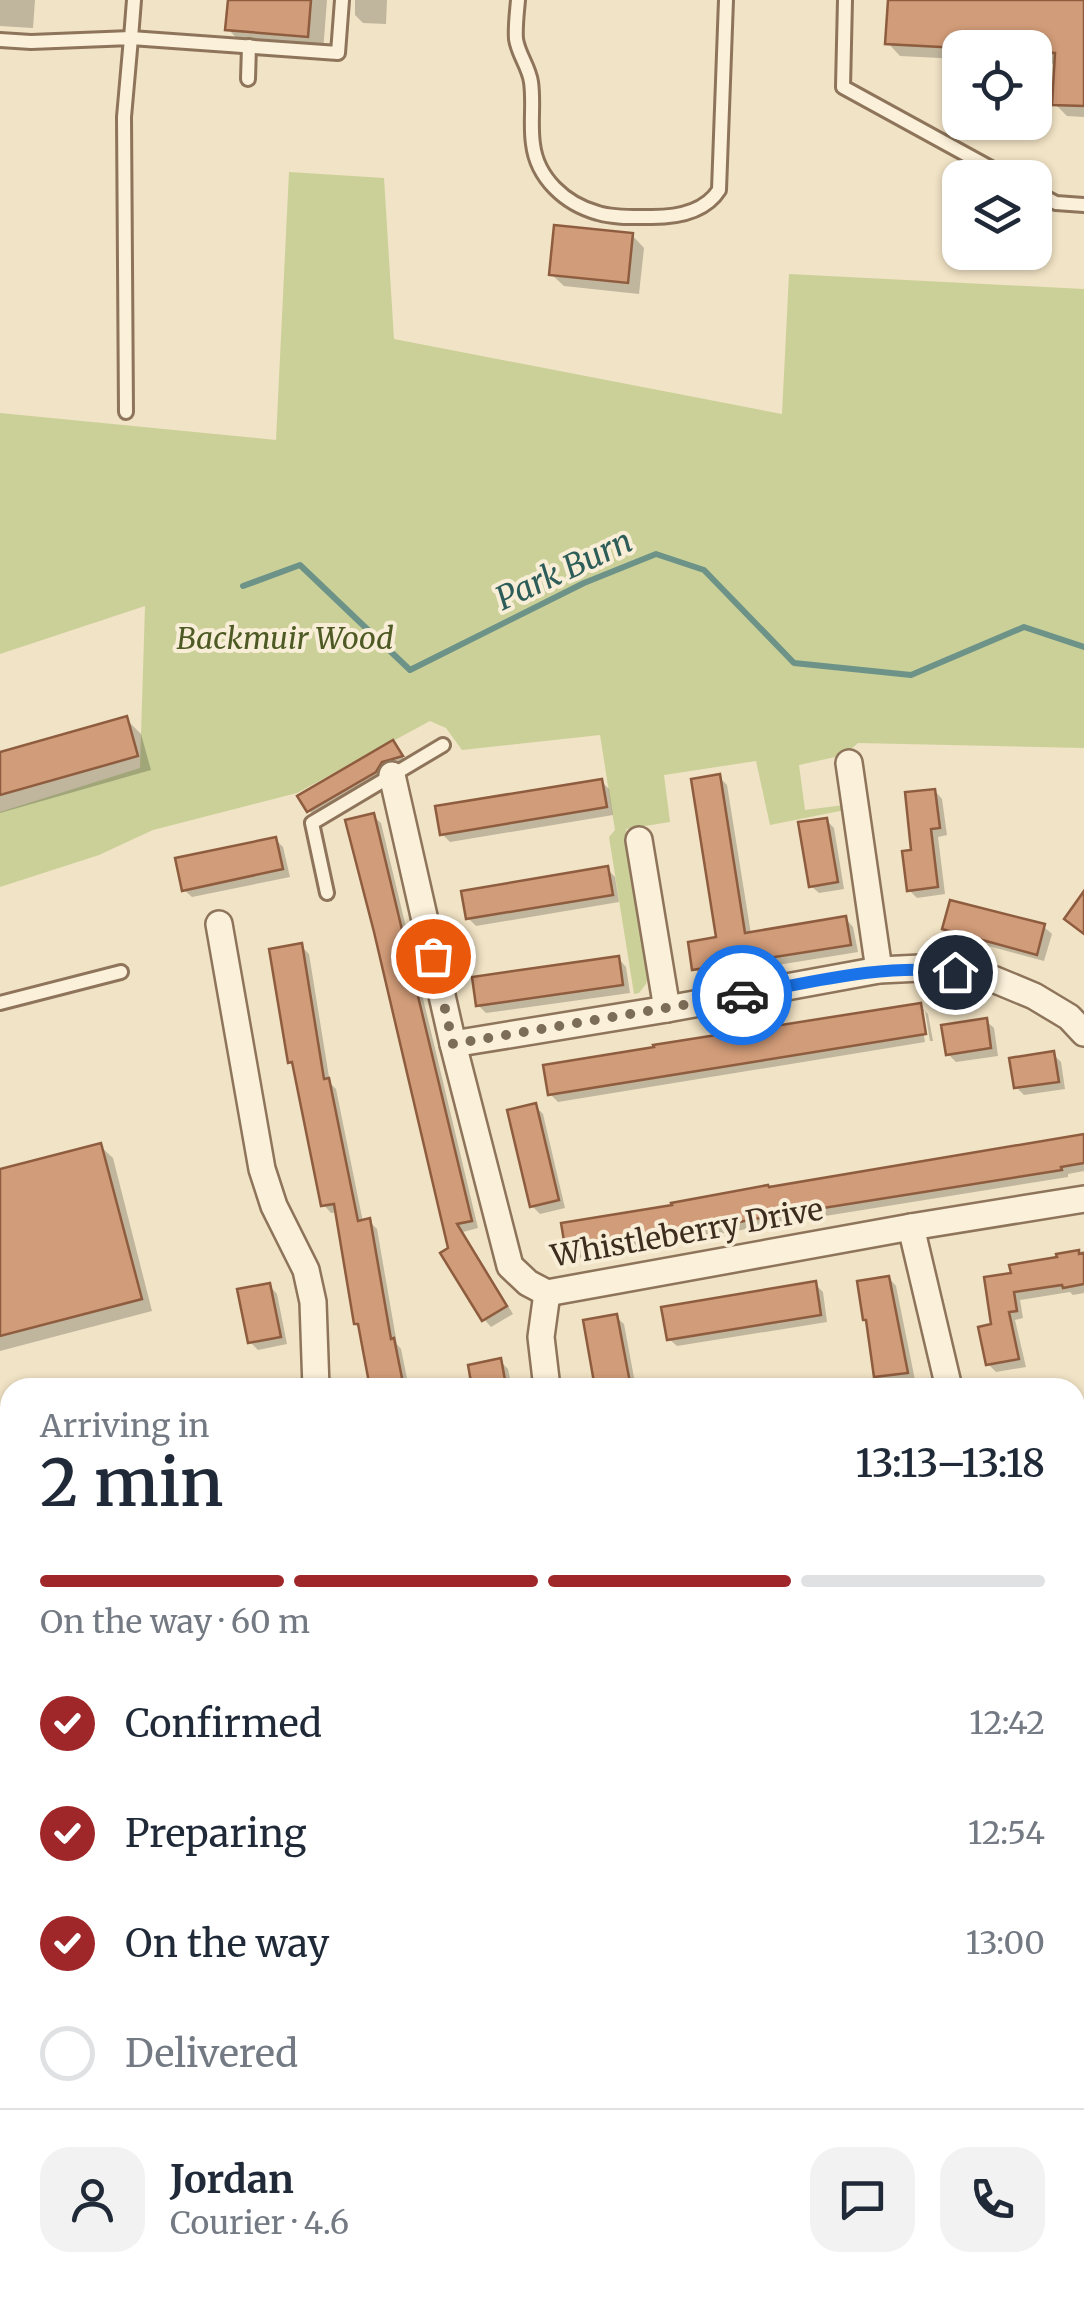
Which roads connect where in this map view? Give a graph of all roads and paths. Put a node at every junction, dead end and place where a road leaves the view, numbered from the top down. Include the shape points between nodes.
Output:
1 (134, 0) edge
2 (342, 0) edge
3 (518, 0) edge
4 (726, 0) edge
5 (845, 0) edge
6 (131, 38) junction
7 (0, 40) edge
8 (248, 46) junction
9 (248, 79) dead end
10 (976, 160) edge
11 (1052, 201) edge
12 (1084, 205) edge
13 (126, 412) dead end
14 (443, 745) dead end
15 (849, 763) dead end
16 (392, 775) junction
17 (639, 840) dead end
18 (327, 893) dead end
19 (219, 924) dead end
20 (879, 970) junction
21 (121, 972) dead end
22 (0, 1002) edge
23 (667, 1009) junction
24 (1079, 1015) edge
25 (453, 1044) junction
26 (1084, 1199) edge
27 (911, 1227) junction
28 (548, 1294) junction
29 (316, 1378) edge
30 (546, 1378) edge
31 (947, 1378) edge

1 - 6 lane
2 - 8 lane via 338,52
3 - 4 lane via 516,40 531,80 538,165 552,187 577,205 600,214 654,218 698,209 720,190
5 - 10 lane via 843,87
6 - 7 lane
6 - 8 lane
6 - 13 lane via 124,117
8 - 9 lane
11 - 12 lane
14 - 16 lane
15 - 20 street
16 - 18 lane via 312,823
16 - 25 street, Whistleberry Drive
17 - 23 street
19 - 29 street via 262,1169 313,1302
20 - 23 street
20 - 24 street via 922,968 993,979
21 - 22 lane
23 - 25 street
25 - 28 street, Whistleberry Drive via 510,1266
26 - 27 street, Whistleberry Drive
27 - 28 street, Whistleberry Drive
27 - 31 street
28 - 30 street via 540,1338

